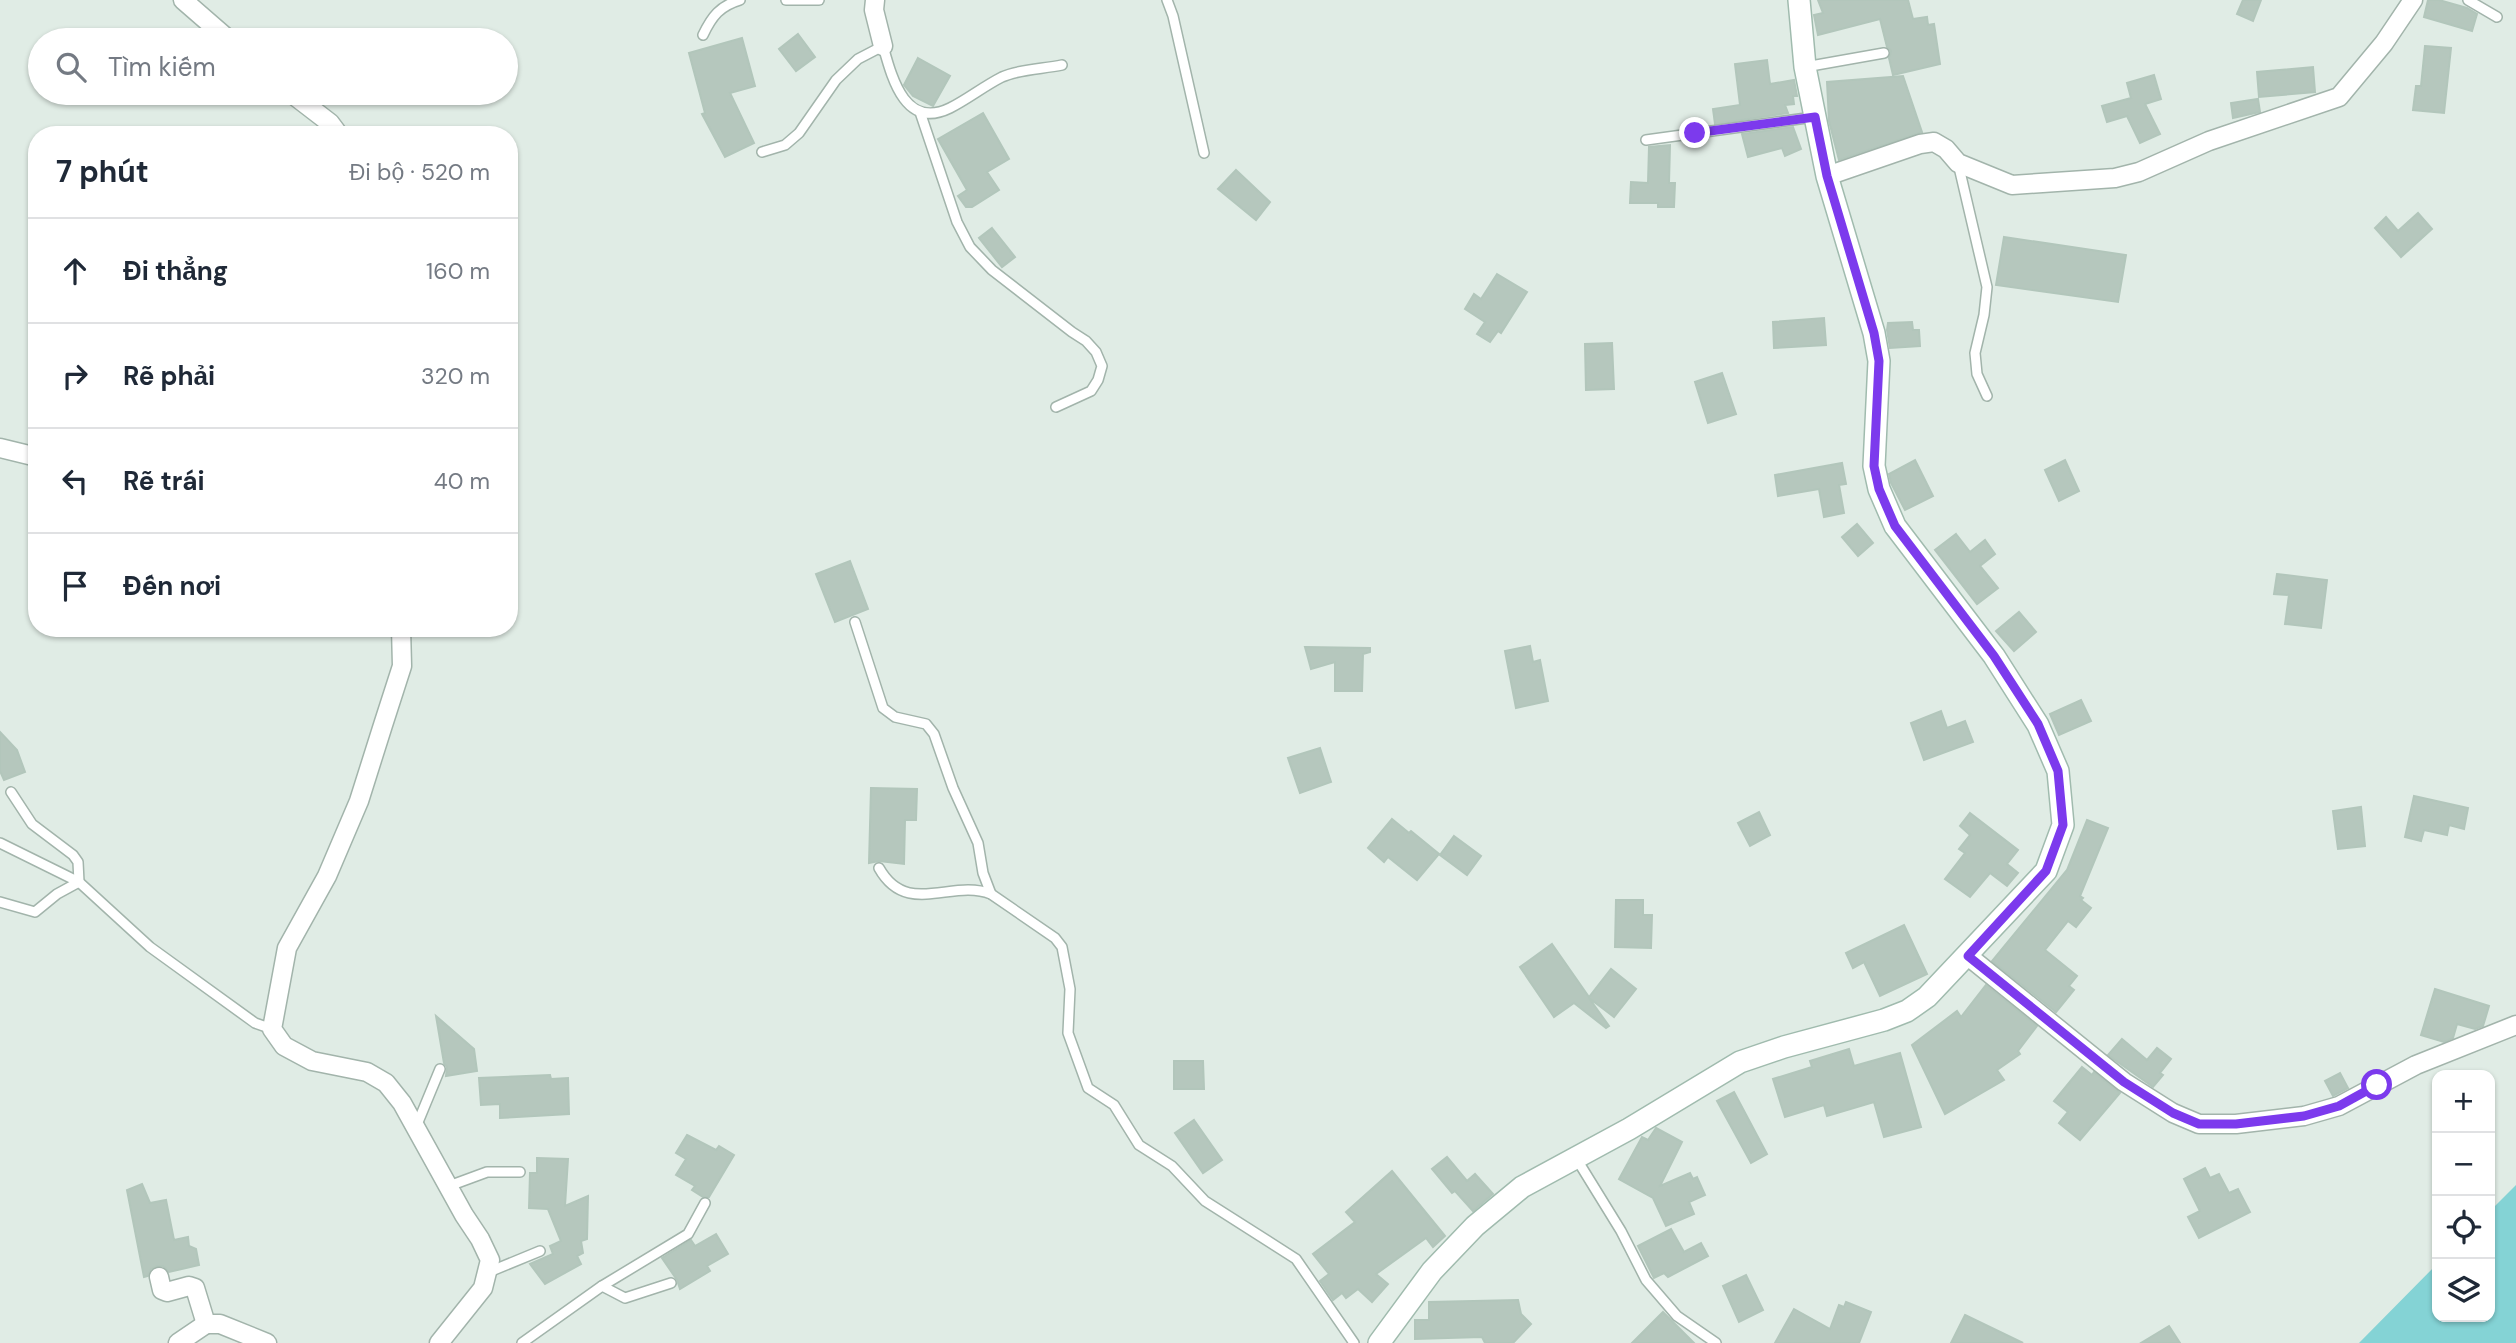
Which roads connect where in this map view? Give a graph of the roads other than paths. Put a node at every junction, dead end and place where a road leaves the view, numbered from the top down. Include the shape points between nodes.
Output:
1 (183, 0) edge
2 (740, 0) edge
3 (786, 0) edge
4 (819, 0) edge
5 (875, 0) edge
6 (1167, 0) edge
7 (1799, 0) edge
8 (2413, 0) edge
9 (2468, 0) edge
10 (2497, 17) dead end
11 (215, 28) edge
12 (702, 35) dead end
13 (883, 46) junction
14 (1884, 54) dead end
15 (1062, 65) dead end
16 (1805, 67) junction
17 (307, 105) edge
18 (920, 112) junction
19 (1815, 117) junction
20 (332, 126) edge
21 (1646, 140) dead end
22 (762, 152) dead end
23 (1204, 153) dead end
24 (1958, 163) junction
25 (1827, 176) junction
26 (1987, 396) dead end
27 (1056, 407) dead end
28 (0, 448) edge
29 (28, 455) edge
30 (855, 622) dead end
31 (401, 637) edge
32 (11, 792) dead end
33 (0, 843) edge
34 (878, 868) dead end
35 (79, 882) junction
36 (991, 894) junction
37 (0, 902) edge
38 (1968, 956) junction
39 (2516, 1025) edge
40 (272, 1029) junction
41 (440, 1069) dead end
42 (415, 1129) junction
43 (1576, 1158) junction
44 (520, 1172) dead end
45 (449, 1186) junction
46 (705, 1203) dead end
47 (540, 1251) dead end
48 (489, 1272) junction
49 (159, 1277) dead end
50 (671, 1283) dead end
51 (602, 1286) junction
52 (192, 1336) edge
53 (267, 1343) edge
54 (439, 1343) edge
55 (522, 1343) edge
56 (1354, 1343) edge
57 (1379, 1343) edge
58 (1716, 1343) edge

1 - 11 street
2 - 12 lane via 713,15
3 - 4 lane
5 - 13 street
6 - 23 lane
7 - 16 street
8 - 24 street via 2339,97 2208,141 2139,172 2115,178 2012,184
9 - 10 lane
13 - 18 lane via 894,83
13 - 22 lane via 858,59 836,80 799,133 785,145
14 - 16 lane
15 - 18 lane via 1005,76 948,109
16 - 19 street
17 - 20 street
18 - 27 lane via 957,222 970,247 992,270 1096,352 1101,366 1091,391
19 - 21 lane
19 - 25 street
24 - 25 street via 1934,142
24 - 26 lane via 1987,288 1975,353 1977,374
25 - 38 street via 1879,361 1874,466 1882,498 1895,526 2038,724 2058,771 2063,825 2046,871
28 - 29 street
30 - 36 lane via 883,708 895,718 926,724 934,734 978,843
31 - 40 street via 402,666 359,801 327,876 287,948
32 - 35 lane via 39,832 73,855
33 - 35 lane
34 - 36 lane via 885,880 911,894 980,890
35 - 37 lane via 35,912
35 - 40 lane via 150,947 255,1023
36 - 56 lane via 1062,947 1070,989 1068,1033 1088,1088 1114,1105 1139,1146 1172,1166 1205,1201 1296,1259
38 - 39 street via 2124,1082 2199,1124 2304,1116 2339,1106 2416,1065
38 - 43 street via 1907,1011 1740,1062
40 - 42 street via 284,1046 312,1062 367,1072 386,1083
41 - 42 lane
42 - 45 street
43 - 57 street via 1522,1187 1475,1226 1432,1271
43 - 58 lane via 1646,1280 1676,1316
44 - 45 lane via 487,1172
45 - 48 street via 490,1260
46 - 51 lane via 688,1234
47 - 48 lane
48 - 54 street via 483,1288
49 - 52 street via 167,1292 195,1288
50 - 51 lane via 625,1298
51 - 55 lane
52 - 53 street via 220,1324

